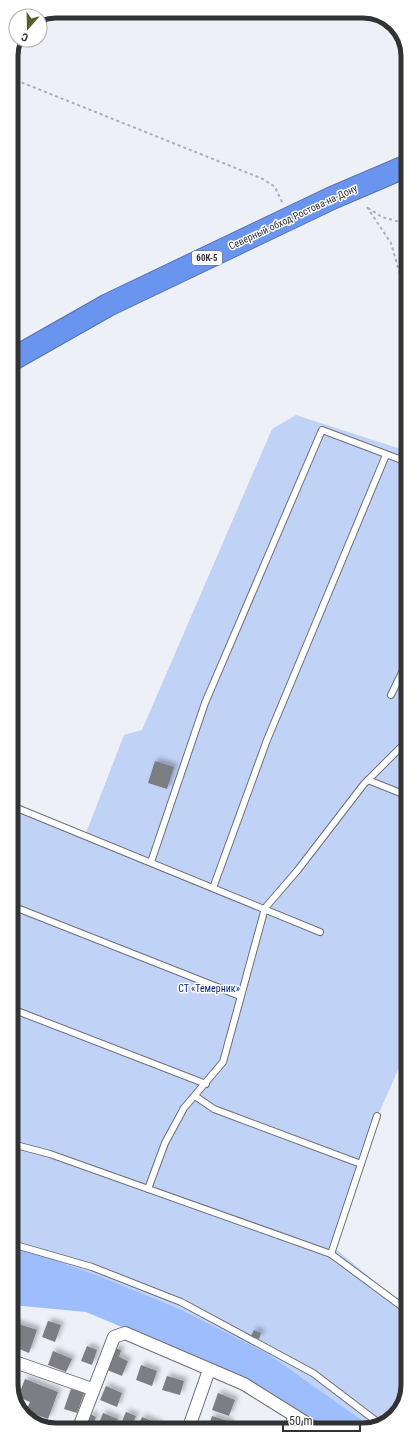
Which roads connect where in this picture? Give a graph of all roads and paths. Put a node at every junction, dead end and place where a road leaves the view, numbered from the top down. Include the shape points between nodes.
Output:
1 (18, 81) edge
2 (401, 155) edge
3 (401, 169) edge
4 (284, 207) junction
5 (401, 222) edge
6 (401, 278) edge
7 (18, 342) edge
8 (18, 356) edge
9 (386, 455) junction
10 (401, 460) edge
11 (401, 674) edge
12 (391, 695) dead end
13 (401, 747) edge
14 (368, 780) junction
15 (401, 793) edge
16 (18, 808) edge
17 (150, 862) junction
18 (213, 888) junction
19 (18, 908) edge
20 (265, 908) junction
21 (320, 932) dead end
22 (240, 996) junction
23 (18, 1011) edge
24 (206, 1084) junction
25 (195, 1096) junction
26 (377, 1116) dead end
27 (18, 1146) edge
28 (361, 1164) junction
29 (148, 1189) junction
30 (18, 1246) edge
31 (331, 1254) junction
32 (401, 1306) edge
33 (18, 1363) edge
34 (209, 1370) junction
35 (92, 1389) junction
36 (294, 1416) junction
37 (375, 1420) edge
38 (80, 1423) edge
39 (190, 1423) edge
40 (292, 1423) edge
41 (306, 1423) edge

1 - 4 path via 263,179 275,187
2 - 4 highway, Северный обход Ростова-на-Дону / 60К-5
3 - 8 highway, Северный обход Ростова-на-Дону / 60К-5 via 332,198 108,305
4 - 7 highway, Северный обход Ростова-на-Дону / 60К-5 via 102,294
5 - 6 path via 382,217 367,207 391,244
9 - 10 lane
9 - 17 lane via 322,430 205,703
9 - 18 lane via 267,740
11 - 12 lane
13 - 14 lane
14 - 15 lane
14 - 20 lane
16 - 17 lane
17 - 18 lane
18 - 20 lane
19 - 22 lane
20 - 21 lane
20 - 22 lane
22 - 24 lane via 223,1062
23 - 24 lane
24 - 25 lane
25 - 28 lane via 214,1109
25 - 29 lane via 184,1108 165,1143
26 - 28 lane
27 - 29 lane via 50,1154
28 - 31 lane
29 - 31 lane
30 - 37 lane via 92,1268 181,1302 313,1373
31 - 32 lane
33 - 35 street
34 - 35 street via 125,1333 114,1337
34 - 36 street via 244,1384
34 - 39 street
35 - 38 street
36 - 40 street
36 - 41 street

